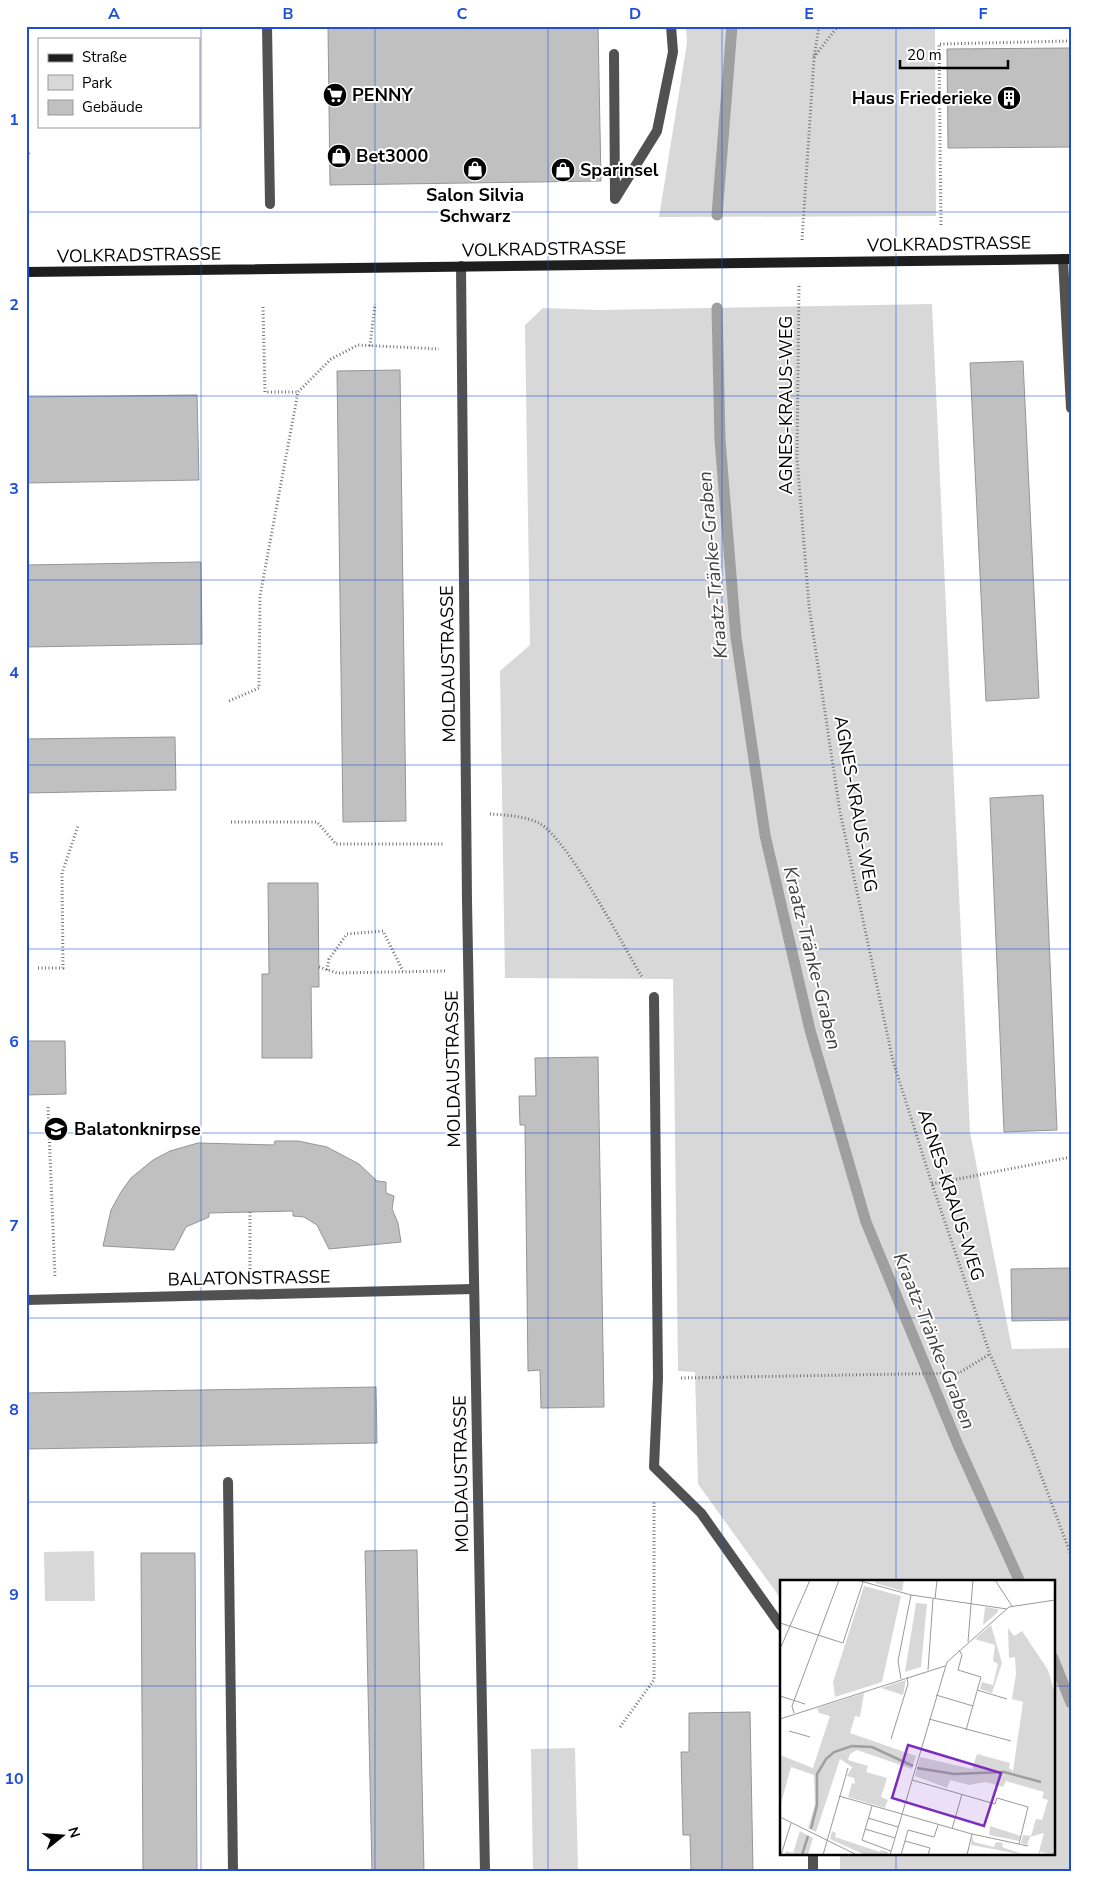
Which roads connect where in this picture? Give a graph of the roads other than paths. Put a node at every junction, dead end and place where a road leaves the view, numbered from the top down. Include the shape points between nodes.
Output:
1 (267, 26) edge
2 (671, 26) edge
3 (614, 54) dead end
4 (270, 204) dead end
5 (1067, 259) edge
6 (461, 266) junction
7 (26, 272) edge
8 (1071, 408) edge
9 (654, 997) road end
10 (473, 1289) junction
11 (26, 1300) edge
12 (228, 1482) dead end
13 (780, 1625) edge
14 (813, 1856) edge
15 (234, 1872) edge
16 (485, 1872) edge
17 (813, 1872) edge

1 - 4 street
2 - 3 street via 672,52 657,131 615,199
5 - 6 street, VOLKRADSTRASSE
5 - 8 street, VOLKRADSTRASSE
6 - 7 street, VOLKRADSTRASSE
6 - 10 street, MOLDAUSTRASSE
9 - 13 street via 658,1378 654,1467 701,1513
10 - 11 street, BALATONSTRASSE
10 - 16 street, MOLDAUSTRASSE
12 - 15 street
14 - 17 street

